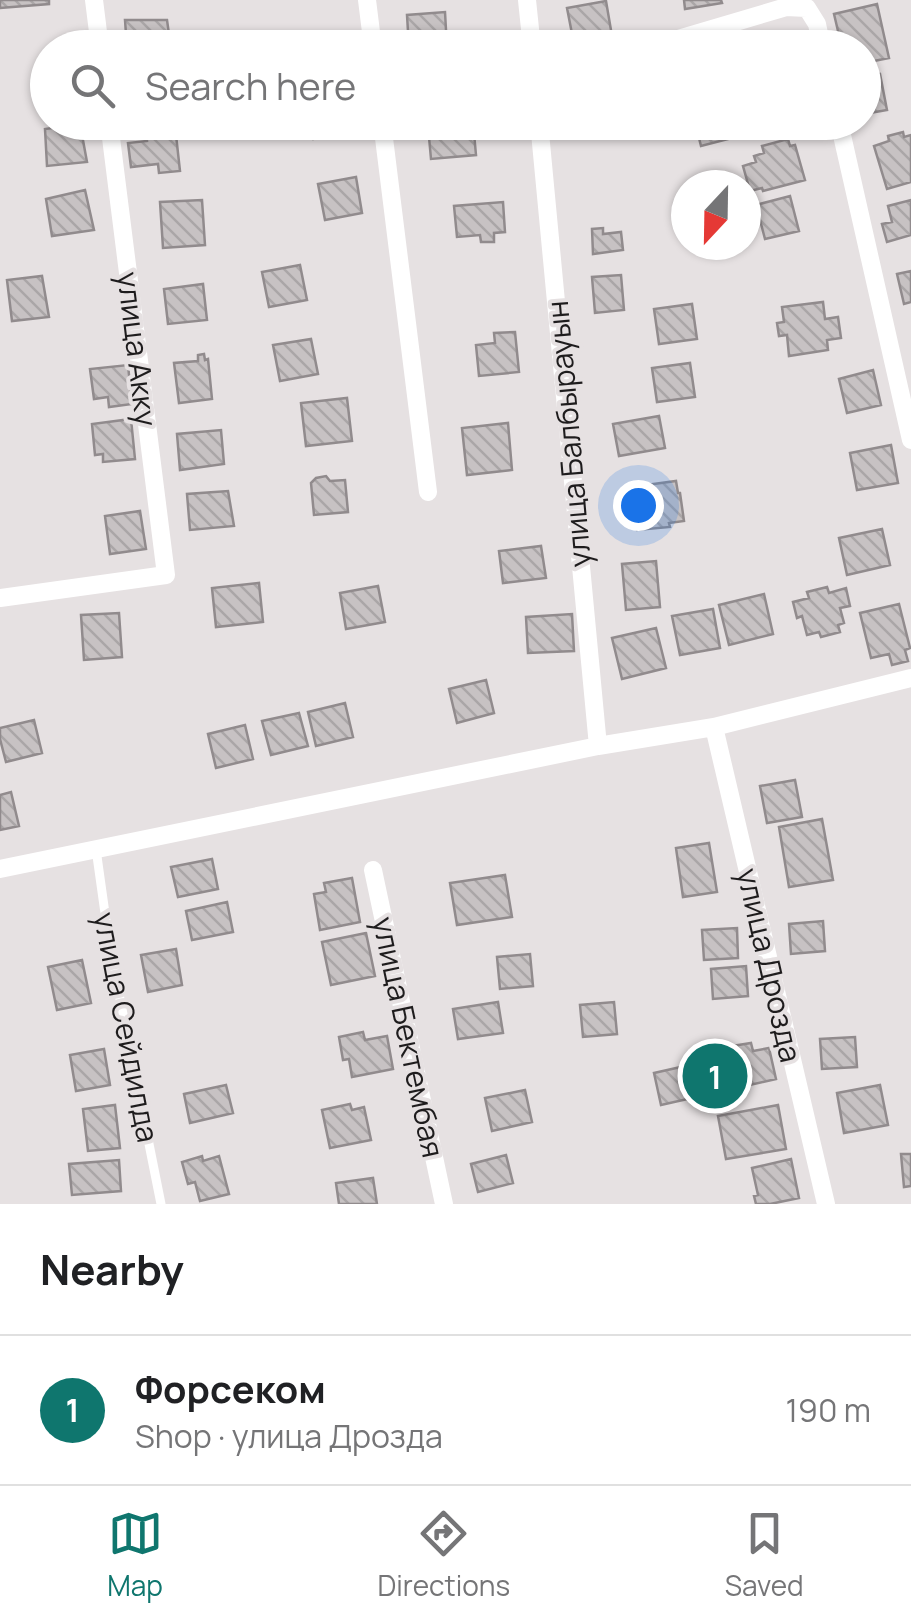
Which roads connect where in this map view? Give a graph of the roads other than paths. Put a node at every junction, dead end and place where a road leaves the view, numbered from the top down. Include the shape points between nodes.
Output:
1 (94, 0) edge
2 (367, 0) edge
3 (527, 0) edge
4 (98, 30) edge
5 (371, 30) edge
6 (530, 30) edge
7 (709, 30) edge
8 (818, 30) edge
9 (111, 140) edge
10 (384, 140) edge
11 (541, 140) edge
12 (843, 140) edge
13 (911, 440) edge
14 (428, 492) dead end
15 (0, 598) edge
16 (911, 678) edge
17 (714, 727) junction
18 (598, 746) junction
19 (96, 849) junction
20 (0, 870) edge
21 (373, 870) dead end
22 (161, 1204) edge
23 (444, 1204) edge
24 (826, 1204) edge

1 - 4 street
2 - 5 street
3 - 6 street
7 - 8 street via 786,7 807,8
9 - 15 street, улица Акку via 166,574
10 - 14 street
11 - 18 street, улица Балбырауын
12 - 13 street
16 - 17 street
17 - 18 street
17 - 24 street, улица Дрозда
18 - 19 street
19 - 20 street
19 - 22 lane, улица Сейдилда
21 - 23 street, улица Бектембая

